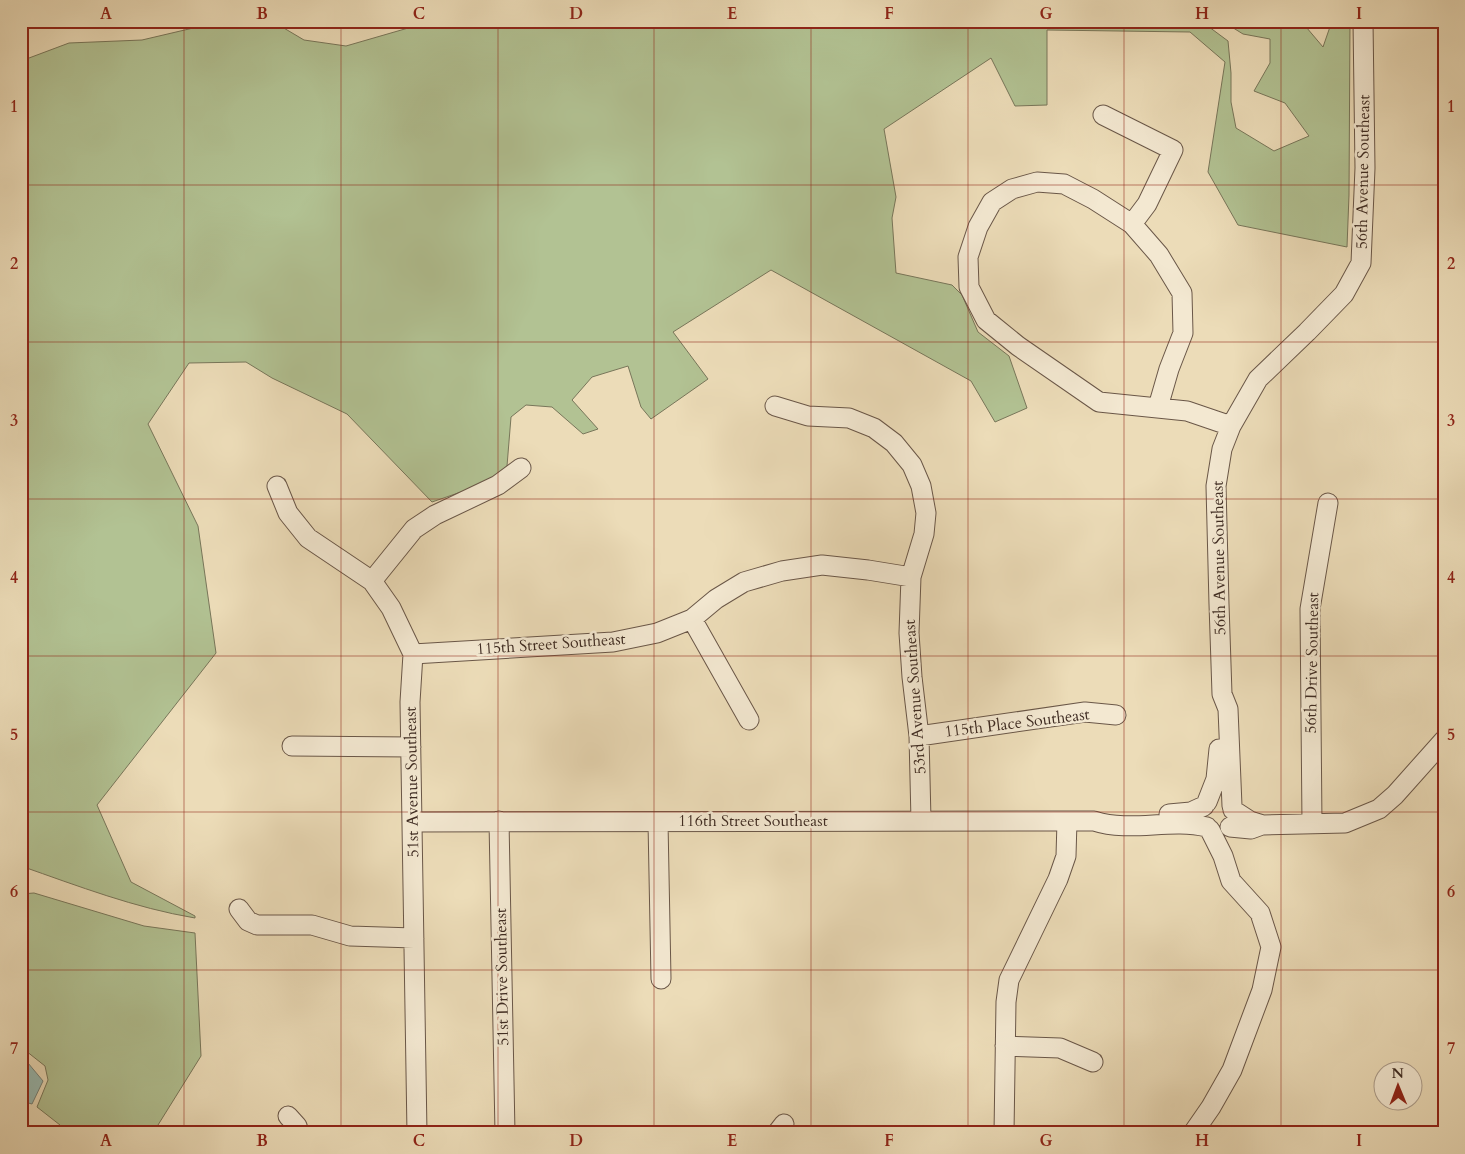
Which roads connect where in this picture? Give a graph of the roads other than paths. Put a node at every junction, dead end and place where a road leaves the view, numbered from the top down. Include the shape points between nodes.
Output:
1 (1363, 21) edge
2 (1103, 115) dead end
3 (1132, 224) junction
4 (775, 406) dead end
5 (1158, 407) junction
6 (1231, 426) junction
7 (521, 468) dead end
8 (277, 486) dead end
9 (1328, 503) dead end
10 (911, 577) junction
11 (372, 581) junction
12 (692, 619) junction
13 (413, 654) junction
14 (1222, 694) junction
15 (1116, 714) dead end
16 (749, 720) dead end
17 (919, 736) junction
18 (1444, 740) edge
19 (292, 746) dead end
20 (411, 747) junction
21 (1206, 804) junction
22 (1231, 818) junction
23 (921, 820) junction
24 (1067, 821) junction
25 (1094, 821) junction
26 (413, 822) junction
27 (499, 822) junction
28 (658, 822) junction
29 (1312, 824) junction
30 (1208, 829) junction
31 (1223, 856) junction
32 (239, 909) dead end
33 (414, 938) junction
34 (661, 980) dead end
35 (1005, 1046) junction
36 (1093, 1062) dead end
37 (288, 1116) dead end
38 (299, 1133) edge
39 (417, 1133) edge
40 (505, 1133) edge
41 (1004, 1133) edge
42 (1193, 1133) edge

1 - 6 street, 56th Avenue Southeast via 1365,168 1361,263 1344,294 1258,379
2 - 3 street via 1173,150 1147,204
3 - 5 street via 1159,255 1182,293 1183,333
3 - 5 street via 1064,184 1037,182 1012,189 992,202 978,227 968,257 969,288 986,320 1099,402
4 - 10 street, 53rd Avenue Southeast via 808,416 849,418 874,428 894,443 912,465 921,486 926,513 924,534
5 - 6 street via 1187,411
6 - 14 street, 56th Avenue Southeast via 1222,449 1216,486
7 - 11 street via 498,485 435,515 414,529
8 - 11 street, 51st Avenue Southeast via 288,513 308,538
9 - 29 street, 56th Drive Southeast via 1310,609
10 - 12 street, 115th Street Southeast via 822,565 782,571 744,582
10 - 17 street, 53rd Avenue Southeast via 909,633
11 - 13 street, 51st Avenue Southeast via 391,608
12 - 13 street, 115th Street Southeast via 657,634 613,642
12 - 16 street
13 - 20 street, 51st Avenue Southeast
14 - 21 street, 56th Avenue Southeast via 1217,709 1219,761
14 - 22 street, 56th Avenue Southeast via 1228,709
15 - 17 street, 115th Place Southeast via 1085,712
17 - 23 street, 53rd Avenue Southeast
18 - 29 street via 1379,809 1344,823
19 - 20 street
20 - 26 street, 51st Avenue Southeast
21 - 22 street via 1212,800 1223,800
21 - 25 street, 116th Street Southeast via 1191,812 1107,815
21 - 30 street via 1201,816
22 - 29 street via 1263,825
22 - 30 street via 1220,832
22 - 31 street, 56th Avenue Southeast via 1229,840
23 - 24 street, 116th Street Southeast
23 - 28 street, 116th Street Southeast
24 - 25 street, 116th Street Southeast
24 - 35 street via 1066,856 1058,879 1010,980
25 - 30 street, 116th Street Southeast via 1107,825 1187,824
26 - 27 street, 116th Street Southeast
26 - 33 street, 51st Avenue Southeast
27 - 28 street, 116th Street Southeast
27 - 40 street, 51st Drive Southeast
28 - 34 street
30 - 31 street
31 - 42 street via 1231,881 1260,913 1271,948 1262,990 1232,1070
32 - 33 street via 248,921 257,924 312,925 350,936
33 - 39 street, 51st Avenue Southeast
35 - 36 street via 1053,1047
35 - 41 street
37 - 38 street

